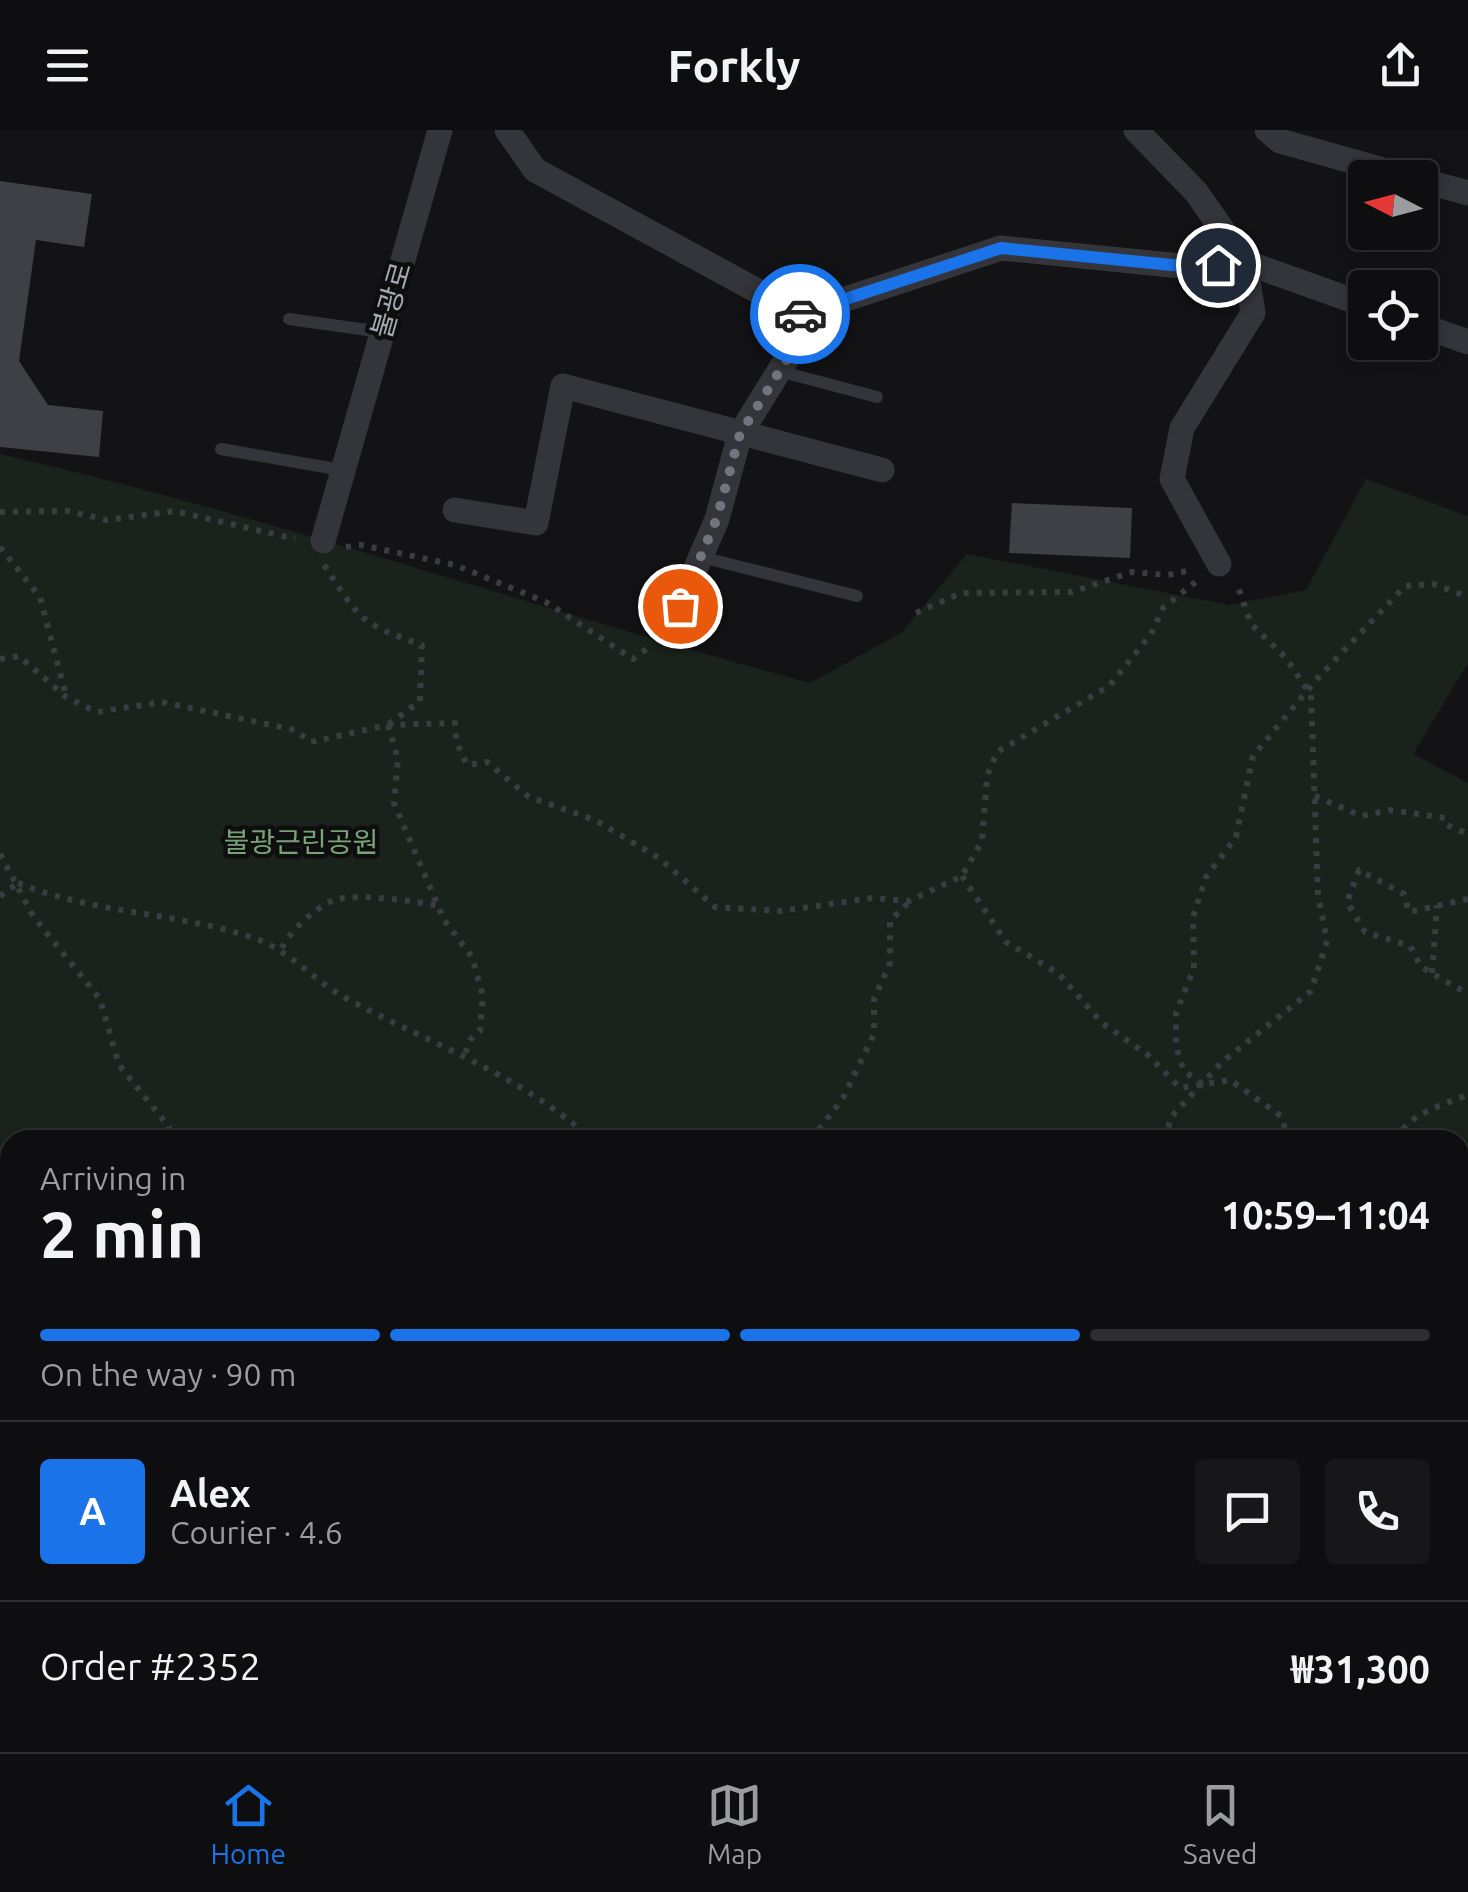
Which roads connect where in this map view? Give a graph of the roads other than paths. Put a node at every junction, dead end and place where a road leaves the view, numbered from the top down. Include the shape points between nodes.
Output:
1 (440, 130) edge
2 (507, 130) edge
3 (1136, 130) edge
4 (1266, 130) edge
5 (1348, 160) edge
6 (1438, 185) edge
7 (1468, 193) edge
8 (1245, 262) junction
9 (1348, 299) edge
10 (800, 314) junction
11 (289, 319) dead end
12 (1438, 331) edge
13 (382, 332) junction
14 (1468, 342) edge
15 (779, 371) junction
16 (877, 397) dead end
17 (740, 434) junction
18 (221, 449) dead end
19 (342, 470) junction
20 (882, 470) dead end
21 (454, 510) dead end
22 (316, 540) road end
23 (701, 556) junction
24 (1219, 564) road end
25 (858, 596) dead end
26 (669, 630) road end

1 - 13 street, 불광로
2 - 10 street via 535,170
3 - 8 street via 1196,192
4 - 5 street via 1280,141
6 - 7 street
8 - 9 street
8 - 10 street via 1192,267 1001,248
8 - 24 street via 1253,313 1182,428 1172,480
10 - 15 street via 794,348
11 - 13 lane
12 - 14 street
13 - 19 street, 불광로
15 - 16 lane
15 - 17 street
17 - 20 street
17 - 21 street via 563,386 536,523
17 - 23 street
18 - 19 lane
19 - 22 street, 불광로
23 - 25 lane
23 - 26 street

